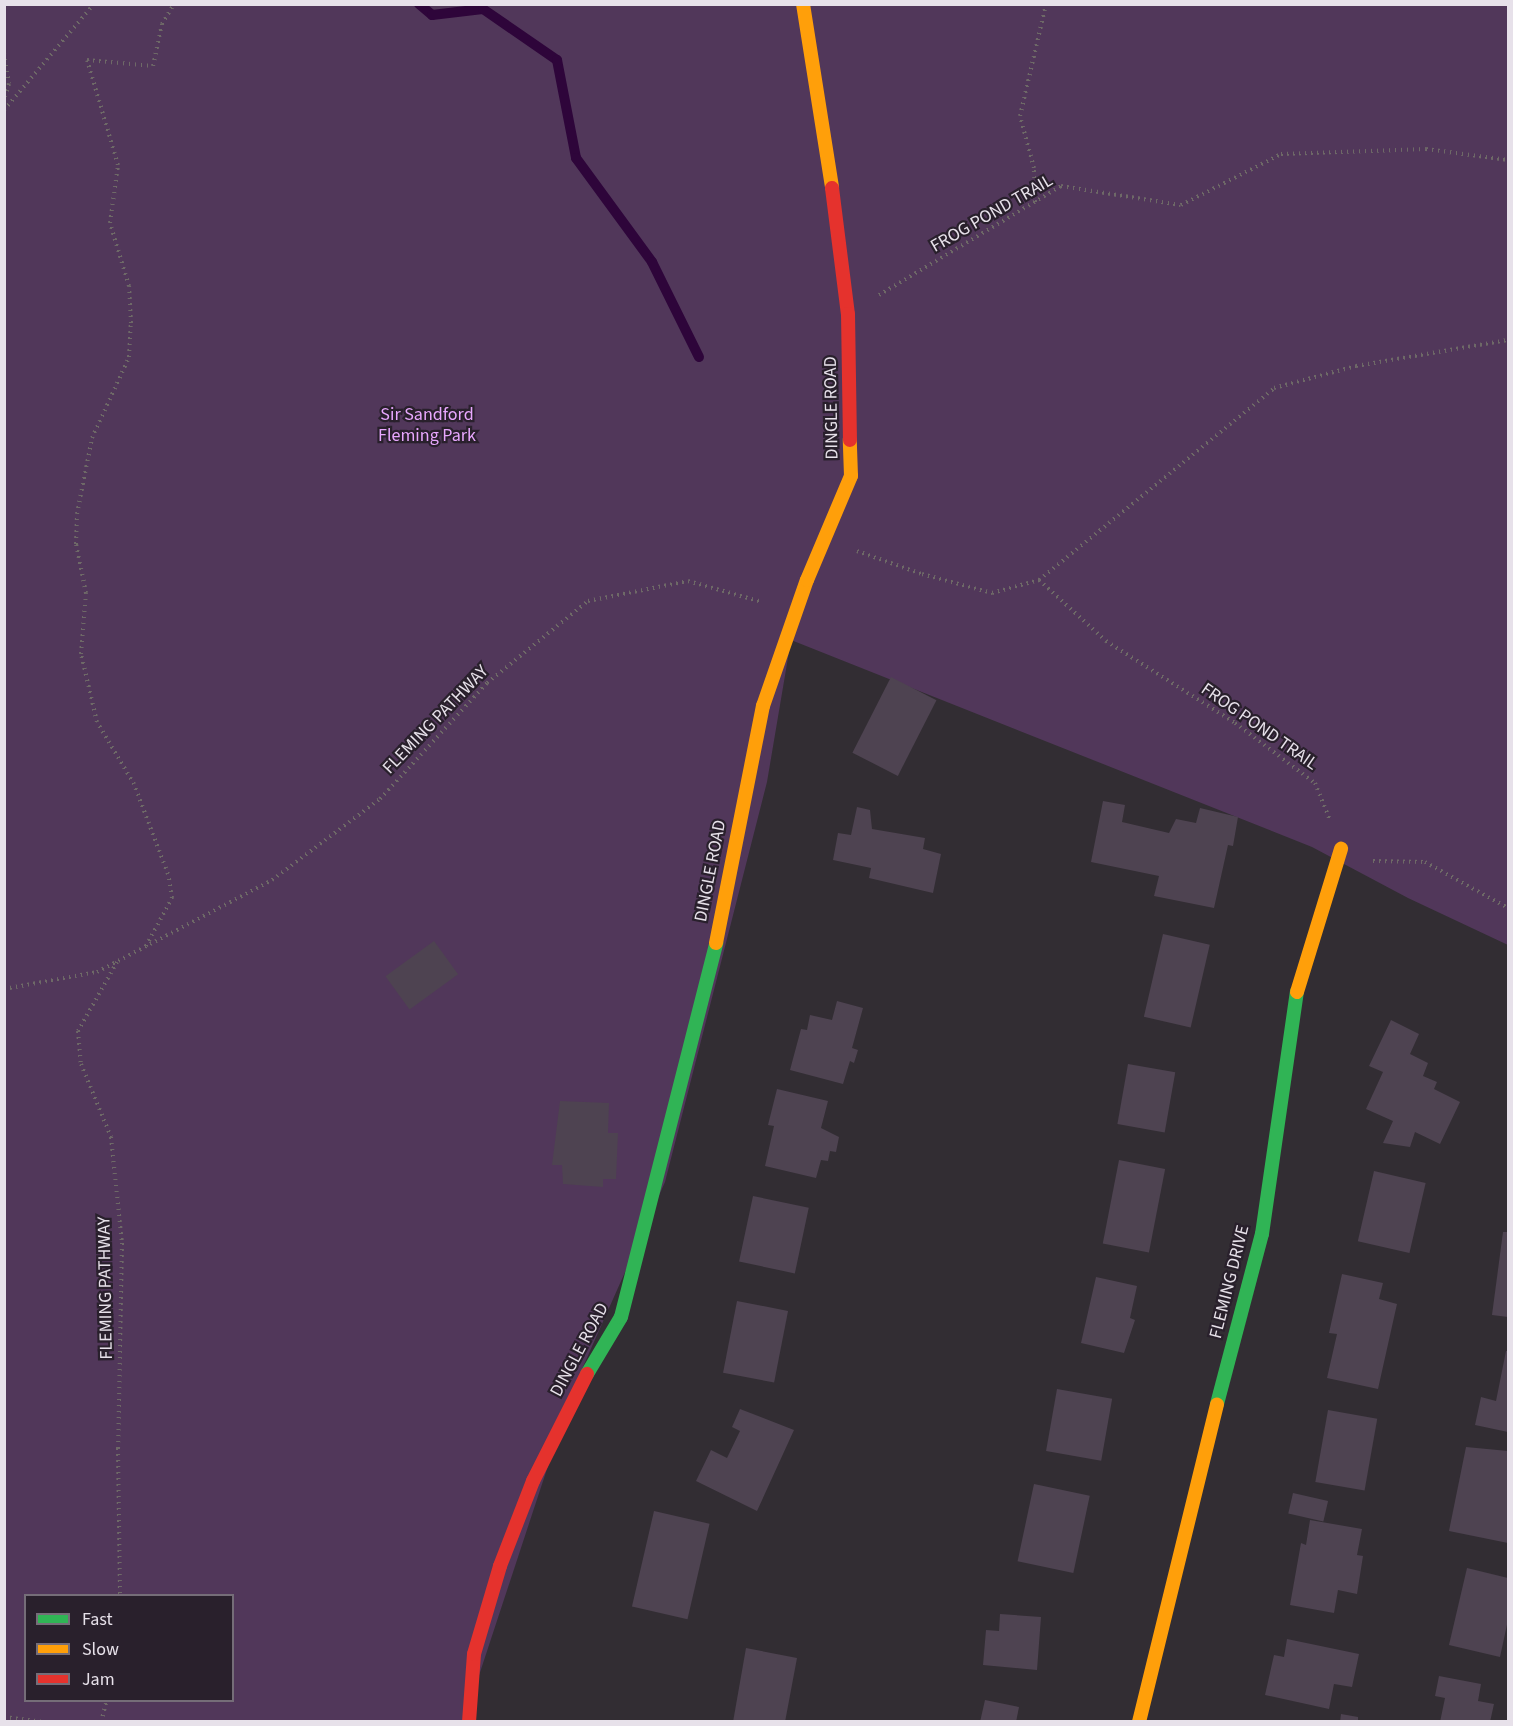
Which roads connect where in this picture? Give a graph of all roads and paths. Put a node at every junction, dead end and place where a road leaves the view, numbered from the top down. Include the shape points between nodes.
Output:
1 (94, 4) edge
2 (174, 4) edge
3 (803, 4) edge
4 (1046, 4) edge
5 (4, 54) edge
6 (4, 99) edge
7 (4, 110) edge
8 (1509, 160) edge
9 (1035, 203) junction
10 (848, 314) junction
11 (1509, 340) edge
12 (824, 539) junction
13 (1039, 580) junction
14 (795, 612) junction
15 (1341, 849) junction
16 (1509, 908) edge
17 (146, 946) junction
18 (117, 961) junction
19 (4, 989) edge
20 (120, 1594) edge
21 (107, 1702) edge
22 (4, 1717) edge
23 (44, 1722) edge
24 (101, 1722) edge
25 (469, 1722) edge
26 (1139, 1722) edge

1 - 7 path
2 - 17 path via 162,24 153,66 87,60 118,165 110,223 129,286 131,323 129,357 92,438 77,514 76,544 86,593 81,654 97,722 134,784 168,874 172,898
3 - 10 street, DINGLE ROAD via 828,151
4 - 9 path via 1020,116 1034,168
5 - 6 path via 9,84
8 - 9 path, FROG POND TRAIL via 1426,149 1281,154 1181,205 1061,186
9 - 10 path, FROG POND TRAIL
10 - 12 street, DINGLE ROAD via 851,476
11 - 13 path via 1356,366 1274,388
12 - 13 path via 922,574 992,593
12 - 14 street, DINGLE ROAD
13 - 15 path, FROG POND TRAIL via 1106,641 1235,723 1315,783
14 - 17 path, FLEMING PATHWAY via 688,582 588,601 488,683 380,799 272,880
14 - 25 street, DINGLE ROAD via 763,706 724,911 621,1317 532,1481 500,1566 474,1654
15 - 16 path via 1346,860 1425,862
15 - 26 street, FLEMING DRIVE via 1299,975 1262,1234 1179,1549
17 - 18 path, FLEMING PATHWAY
18 - 19 path, FLEMING PATHWAY via 97,972
18 - 20 path, FLEMING PATHWAY via 78,1031 81,1064 111,1137 123,1243 118,1448
21 - 24 path
22 - 23 path

